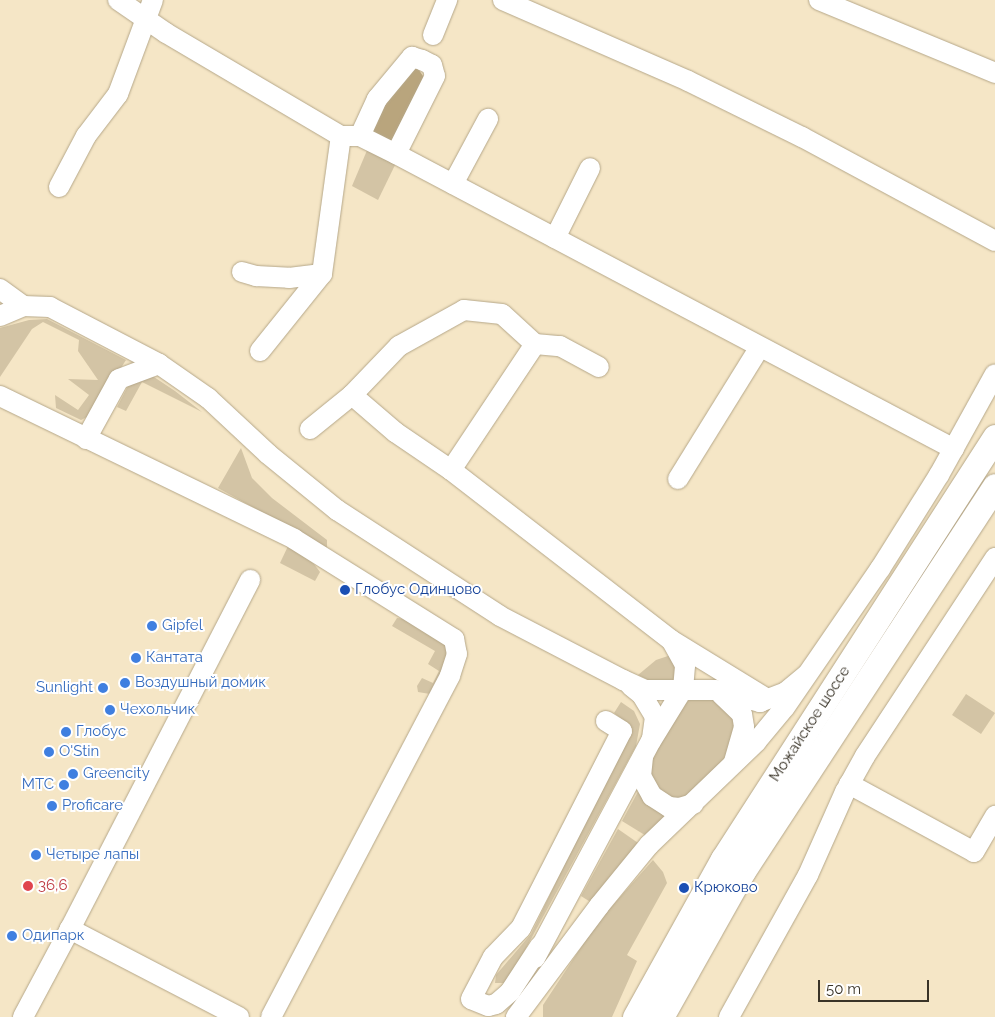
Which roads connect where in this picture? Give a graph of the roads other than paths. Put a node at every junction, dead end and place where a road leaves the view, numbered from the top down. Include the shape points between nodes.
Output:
1 (118, 0) edge
2 (153, 0) edge
3 (447, 0) edge
4 (503, 0) edge
5 (819, 0) edge
6 (145, 18) junction
7 (433, 35) dead end
8 (995, 72) edge
9 (488, 119) dead end
10 (351, 136) junction
11 (396, 154) junction
12 (590, 168) dead end
13 (453, 184) junction
14 (59, 187) dead end
15 (555, 238) junction
16 (995, 241) edge
17 (242, 272) dead end
18 (322, 274) junction
19 (0, 289) edge
20 (23, 306) junction
21 (0, 316) edge
22 (535, 344) junction
23 (760, 347) junction
24 (260, 352) dead end
25 (159, 364) junction
26 (598, 367) dead end
27 (995, 374) edge
28 (352, 395) junction
29 (0, 396) edge
30 (310, 429) dead end
31 (995, 436) edge
32 (86, 440) junction
33 (954, 450) junction
34 (451, 470) junction
35 (678, 479) dead end
36 (995, 486) edge
37 (995, 558) edge
38 (250, 580) dead end
39 (671, 640) junction
40 (806, 675) junction
41 (624, 680) junction
42 (683, 690) junction
43 (715, 690) junction
44 (770, 700) junction
45 (606, 721) dead end
46 (647, 749) junction
47 (733, 766) junction
48 (849, 784) junction
49 (693, 804) junction
50 (995, 816) edge
51 (70, 929) junction
52 (540, 946) junction
53 (655, 979) junction
54 (539, 985) junction
55 (510, 992) junction
56 (23, 1017) edge
57 (239, 1017) edge
58 (271, 1017) edge
59 (496, 1017) edge
60 (512, 1017) edge
61 (516, 1017) edge
62 (529, 1017) edge
63 (626, 1017) edge
64 (635, 1017) edge
65 (661, 1017) edge
66 (729, 1017) edge

1 - 6 street
2 - 6 street
3 - 7 street
4 - 16 street via 802,137
5 - 8 street
6 - 10 street
6 - 14 street via 118,94 86,136
9 - 13 street
10 - 11 street
10 - 11 street via 412,56 422,60 432,65 435,76
10 - 18 street
11 - 13 street
12 - 15 street
13 - 15 street
15 - 23 street
17 - 18 street via 289,278
18 - 24 street
19 - 20 street
20 - 21 street
20 - 25 street via 50,307
22 - 26 street via 560,346
22 - 28 street via 502,314 464,310 399,346
22 - 34 street
23 - 33 street
23 - 35 street
25 - 32 street via 119,379
25 - 41 street via 208,398 268,454 338,510 492,611
27 - 33 street
28 - 30 street
28 - 34 street via 395,432
29 - 32 street
31 - 53 main road, Можайское шоссе via 766,791
32 - 58 street via 294,539 454,639 457,654 450,676
33 - 40 street via 880,569
34 - 39 street
36 - 65 main road, Можайское шоссе via 744,871
37 - 48 street
38 - 51 street
39 - 42 street via 685,665
39 - 44 street
40 - 44 street via 786,692
40 - 47 street via 785,707
41 - 42 street via 645,690
41 - 46 street via 650,706 655,717
42 - 43 street
42 - 46 street
43 - 44 street via 748,700
43 - 47 street via 735,704 742,714 744,727
45 - 55 street via 622,731 521,928 493,957 471,999 488,1006 496,1004
46 - 49 street via 641,776 652,796 669,807
46 - 52 street
47 - 49 street
48 - 50 street via 974,852
48 - 66 street via 808,875
49 - 54 street via 650,845
51 - 56 street
51 - 57 street
52 - 55 street
52 - 60 street
53 - 63 street
53 - 64 main road, Можайское шоссе
54 - 61 street
54 - 62 street
55 - 59 street

